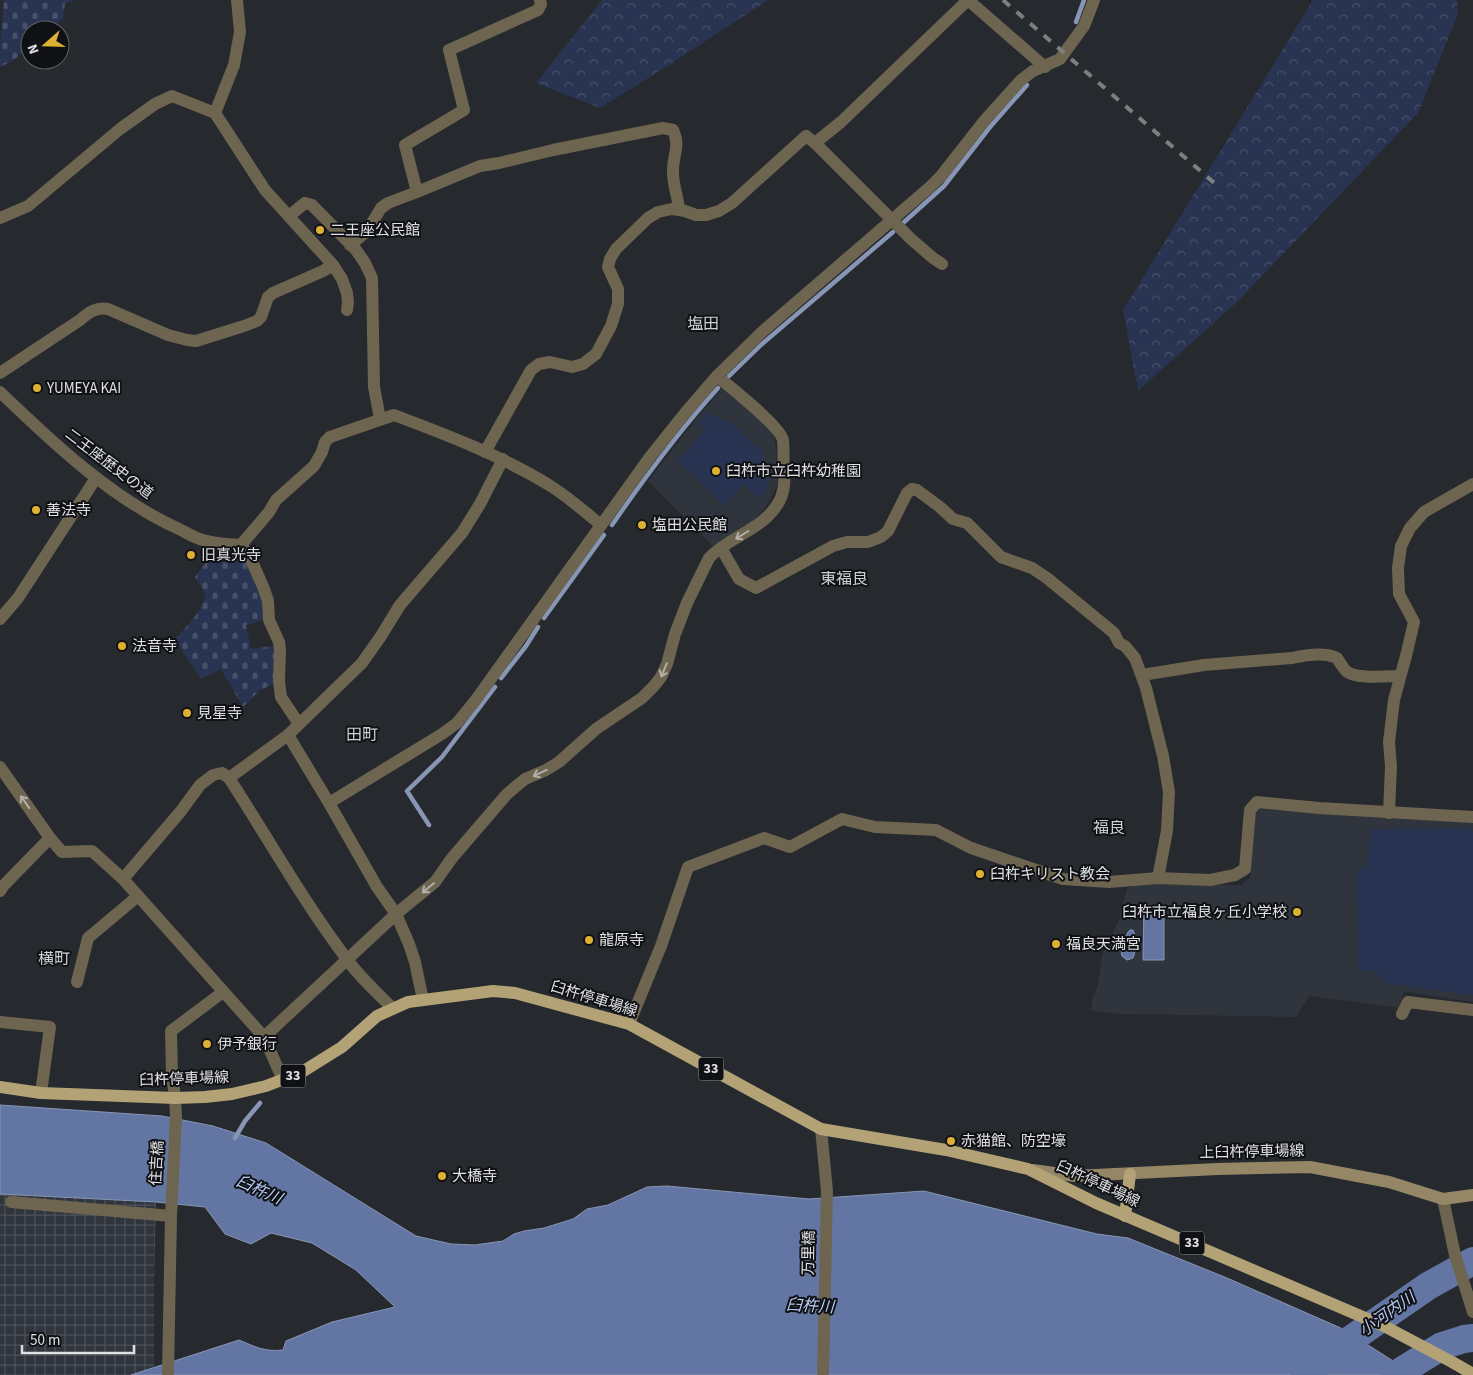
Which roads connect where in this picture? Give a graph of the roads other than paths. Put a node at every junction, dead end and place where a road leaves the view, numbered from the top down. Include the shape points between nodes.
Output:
1 (237, 0) edge
2 (540, 0) edge
3 (1094, 0) edge
4 (1045, 67) junction
5 (215, 114) junction
6 (815, 142) junction
7 (417, 192) junction
8 (679, 209) junction
9 (289, 216) junction
10 (0, 218) edge
11 (893, 220) junction
12 (350, 245) junction
13 (942, 264) dead end
14 (333, 265) junction
15 (347, 310) dead end
16 (0, 373) edge
17 (717, 376) junction
18 (0, 392) edge
19 (380, 419) junction
20 (485, 452) junction
21 (503, 459) junction
22 (96, 478) junction
23 (1473, 484) edge
24 (601, 525) junction
25 (241, 545) junction
26 (721, 548) junction
27 (0, 619) edge
28 (1142, 675) junction
29 (1400, 676) junction
30 (299, 724) junction
31 (288, 735) junction
32 (0, 767) edge
33 (229, 778) junction
34 (329, 803) junction
35 (1389, 813) junction
36 (1473, 817) edge
37 (50, 838) junction
38 (1158, 878) junction
39 (123, 879) junction
40 (1, 886) edge
41 (138, 896) junction
42 (396, 914) junction
43 (347, 960) junction
44 (77, 982) dead end
45 (224, 992) junction
46 (423, 1000) junction
47 (393, 1009) junction
48 (1473, 1010) edge
49 (1402, 1014) dead end
50 (0, 1022) edge
51 (629, 1024) junction
52 (264, 1037) junction
53 (284, 1080) junction
54 (0, 1087) edge
55 (40, 1093) junction
56 (175, 1098) junction
57 (822, 1129) junction
58 (1028, 1169) junction
59 (1130, 1174) junction
60 (1473, 1195) edge
61 (1443, 1199) junction
62 (11, 1202) dead end
63 (171, 1213) junction
64 (1126, 1216) junction
65 (1473, 1312) edge
66 (1473, 1374) edge
67 (168, 1375) edge
68 (823, 1375) edge

1 - 5 street via 240,32 234,66
2 - 7 street via 538,10 449,50 464,110 405,145
3 - 4 street via 1084,26 1060,59
4 - 6 street via 968,0
4 - 11 street via 1021,80 941,176
5 - 9 street via 266,190
5 - 10 street via 172,96 155,104 28,206
6 - 8 street via 806,136 719,211 696,215
6 - 11 street
7 - 8 street via 480,166 662,128 673,130 677,138 673,180
7 - 12 street via 381,208 367,231
8 - 20 street via 658,212 648,218 610,259 608,267 618,289 618,304 612,326 596,354 583,364 572,367 550,362 531,370
9 - 12 street via 309,203
9 - 14 street
11 - 13 street
11 - 17 street via 762,332
12 - 19 street via 372,278 374,387
14 - 15 street via 342,279
14 - 16 street via 273,293 257,321 202,341 180,339 99,308
17 - 24 street via 662,442
17 -> 26 street via 774,426 782,438 785,484 783,496 767,518
18 - 22 street, 二王座歴史の道
19 - 20 street via 394,415
19 - 25 street via 330,437 314,466 276,500
20 - 21 street
21 - 24 street via 550,486
21 - 30 street via 462,533 400,605 362,663
22 - 25 street, 二王座歴史の道 via 168,524 206,541
22 - 27 street via 18,598
23 - 29 street via 1424,512 1400,546 1399,594 1414,622
24 - 34 street via 457,723
25 - 30 street via 264,589 269,620 279,642 281,697
26 - 28 street via 739,579 756,588 833,546 868,542 885,534 907,493 917,490 953,518 967,523 1001,557 1032,568 1114,633 1119,643 1135,658
26 -> 42 street via 709,558 687,603 667,664 654,686 596,729 560,762 525,780 507,794 435,882
28 - 29 street via 1204,664 1327,656 1337,658 1352,674
28 - 38 street via 1163,756 1168,792 1167,831
29 - 35 street via 1389,742
30 - 31 street
31 - 33 street
31 - 34 street
37 -> 32 street
33 - 39 street via 222,773 200,784
33 - 43 street via 286,871
34 - 42 street
35 - 36 street
35 - 38 street via 1257,802 1250,810 1245,869 1210,880
37 - 39 street via 62,852 92,851
37 - 40 street
38 - 51 street via 1109,882 1063,879 971,848 936,830 875,827 842,819 790,847 764,838 688,867 661,946
39 - 41 street
41 - 44 street via 88,938
41 - 45 street
42 - 43 street
42 - 46 street via 415,962
43 - 47 street
43 - 52 street
45 - 52 street
45 - 56 street, 住吉橋 via 171,1031
46 - 47 main road, 臼杵停車場線 / 33
46 - 51 main road, 臼杵停車場線 / 33 via 493,991 515,993
47 - 53 main road, 臼杵停車場線 / 33 via 377,1016 318,1063
48 - 49 street via 1408,1002
50 - 55 street via 50,1027
51 - 57 main road, 臼杵停車場線 / 33
52 - 53 street
53 - 56 main road, 臼杵停車場線 / 33 via 232,1094
54 - 55 main road, 臼杵停車場線 / 33
55 - 56 main road, 臼杵停車場線 / 33
56 - 63 street, 住吉橋
57 - 58 main road, 臼杵停車場線 / 33 via 946,1150
57 - 68 street, 万里橋 via 827,1191
58 - 59 main road, 上臼杵停車場線 via 1075,1176
58 - 64 main road, 臼杵停車場線 / 33
59 - 61 main road, 上臼杵停車場線 via 1310,1167 1389,1182
59 - 64 main road
60 - 61 main road, 上臼杵停車場線
61 - 65 street via 1455,1255
62 - 63 street
63 - 67 street, 住吉橋
64 - 66 main road, 臼杵停車場線 / 33 via 1384,1326

